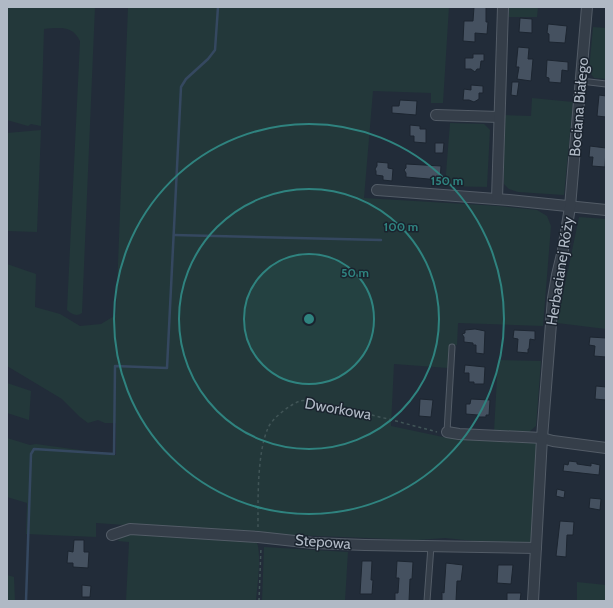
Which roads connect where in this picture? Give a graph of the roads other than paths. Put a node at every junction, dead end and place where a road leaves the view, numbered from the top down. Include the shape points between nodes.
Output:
1 (503, 7) edge
2 (587, 7) edge
3 (581, 81) junction
4 (606, 84) edge
5 (436, 115) dead end
6 (499, 117) junction
7 (377, 190) dead end
8 (497, 199) junction
9 (570, 207) junction
10 (606, 210) edge
11 (452, 347) dead end
12 (448, 432) joint
13 (542, 438) junction
14 (606, 448) edge
15 (112, 535) dead end
16 (431, 546) junction
17 (536, 548) junction
18 (427, 601) edge
19 (533, 601) edge

1 - 6 street
2 - 3 street, Bociana Białego
3 - 4 lane
3 - 9 street, Bociana Białego
5 - 6 street
6 - 8 street
7 - 8 street, Herbacianej Róży
8 - 9 street, Herbacianej Róży
9 - 10 street
9 - 13 street, Herbacianej Róży via 553,298
11 - 12 lane
12 - 13 street
13 - 14 street
13 - 17 street, Herbacianej Róży
15 - 16 street, Stepowa via 130,529 313,543
16 - 17 street, Stepowa
16 - 18 lane
17 - 19 street, Herbacianej Róży

